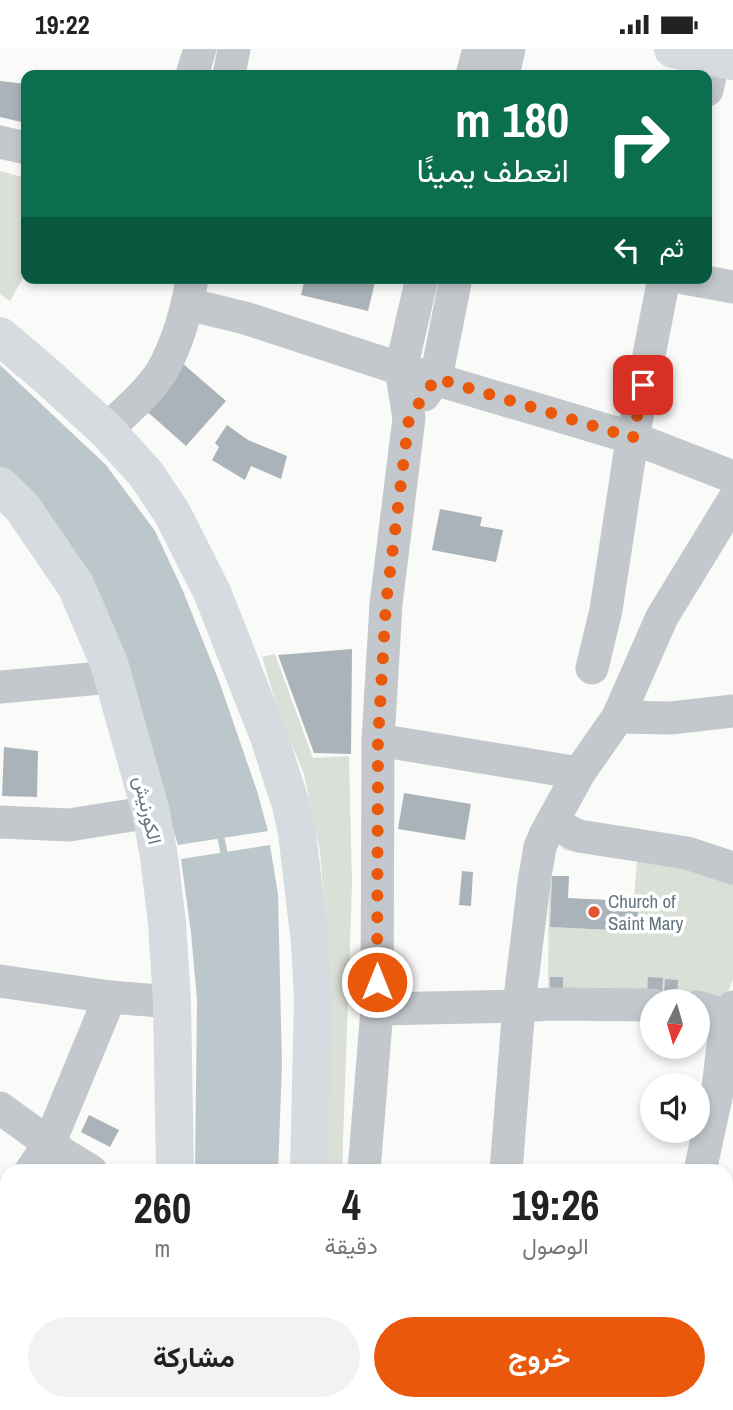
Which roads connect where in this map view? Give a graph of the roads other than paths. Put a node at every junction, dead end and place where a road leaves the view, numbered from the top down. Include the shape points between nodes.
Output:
1 (200, 49) edge
2 (234, 49) edge
3 (479, 49) edge
4 (509, 49) edge
5 (673, 49) edge
6 (718, 65) edge
7 (194, 70) edge
8 (230, 70) edge
9 (473, 70) edge
10 (504, 70) edge
11 (0, 142) edge
12 (21, 147) edge
13 (712, 283) edge
14 (421, 284) edge
15 (455, 284) edge
16 (663, 284) edge
17 (733, 287) edge
18 (190, 291) edge
19 (0, 336) edge
20 (401, 369) junction
21 (436, 378) junction
22 (409, 418) junction
23 (107, 430) junction
24 (633, 438) junction
25 (733, 477) edge
26 (0, 487) edge
27 (733, 501) edge
28 (592, 668) dead end
29 (112, 677) junction
30 (0, 687) edge
31 (733, 711) edge
32 (618, 717) junction
33 (378, 740) junction
34 (579, 773) junction
35 (150, 812) junction
36 (0, 822) edge
37 (552, 823) junction
38 (733, 868) edge
39 (0, 981) edge
40 (110, 997) junction
41 (172, 1002) junction
42 (640, 1005) edge
43 (519, 1006) junction
44 (377, 1009) junction
45 (719, 1012) edge
46 (725, 1092) edge
47 (0, 1108) edge
48 (50, 1144) junction
49 (36, 1164) edge
50 (80, 1164) edge
51 (175, 1164) edge
52 (309, 1164) edge
53 (365, 1164) edge
54 (507, 1164) edge
55 (702, 1164) edge

1 - 7 street
2 - 8 street
3 - 9 street
4 - 10 street
5 - 6 main road
11 - 12 street
13 - 17 street
14 - 20 street
15 - 21 street
16 - 24 street
18 - 20 street via 245,318
18 - 23 street via 161,371
19 - 23 main road
20 - 21 street
20 - 22 street
21 - 22 street
21 - 24 street
22 - 33 street via 386,604
23 - 52 main road via 146,474 172,513 212,592 270,737 291,805 313,999
24 - 25 street
24 - 28 street via 606,610
26 - 29 main road, الكورنيش via 22,507 76,586
27 - 32 street via 662,617
29 - 30 street
29 - 35 main road, الكورنيش
31 - 32 street via 671,718
32 - 34 street
33 - 34 street
33 - 44 street
34 - 37 street
35 - 36 street via 69,825
35 - 41 main road, الكورنيش via 167,923
37 - 38 street via 579,836 674,851
37 - 43 street via 537,862
39 - 40 street
40 - 41 street
40 - 48 street
41 - 51 main road, الكورنيش
42 - 43 street
43 - 44 street
43 - 54 street
44 - 53 street
45 - 46 street
46 - 55 street
47 - 48 street
48 - 49 street
48 - 50 street

